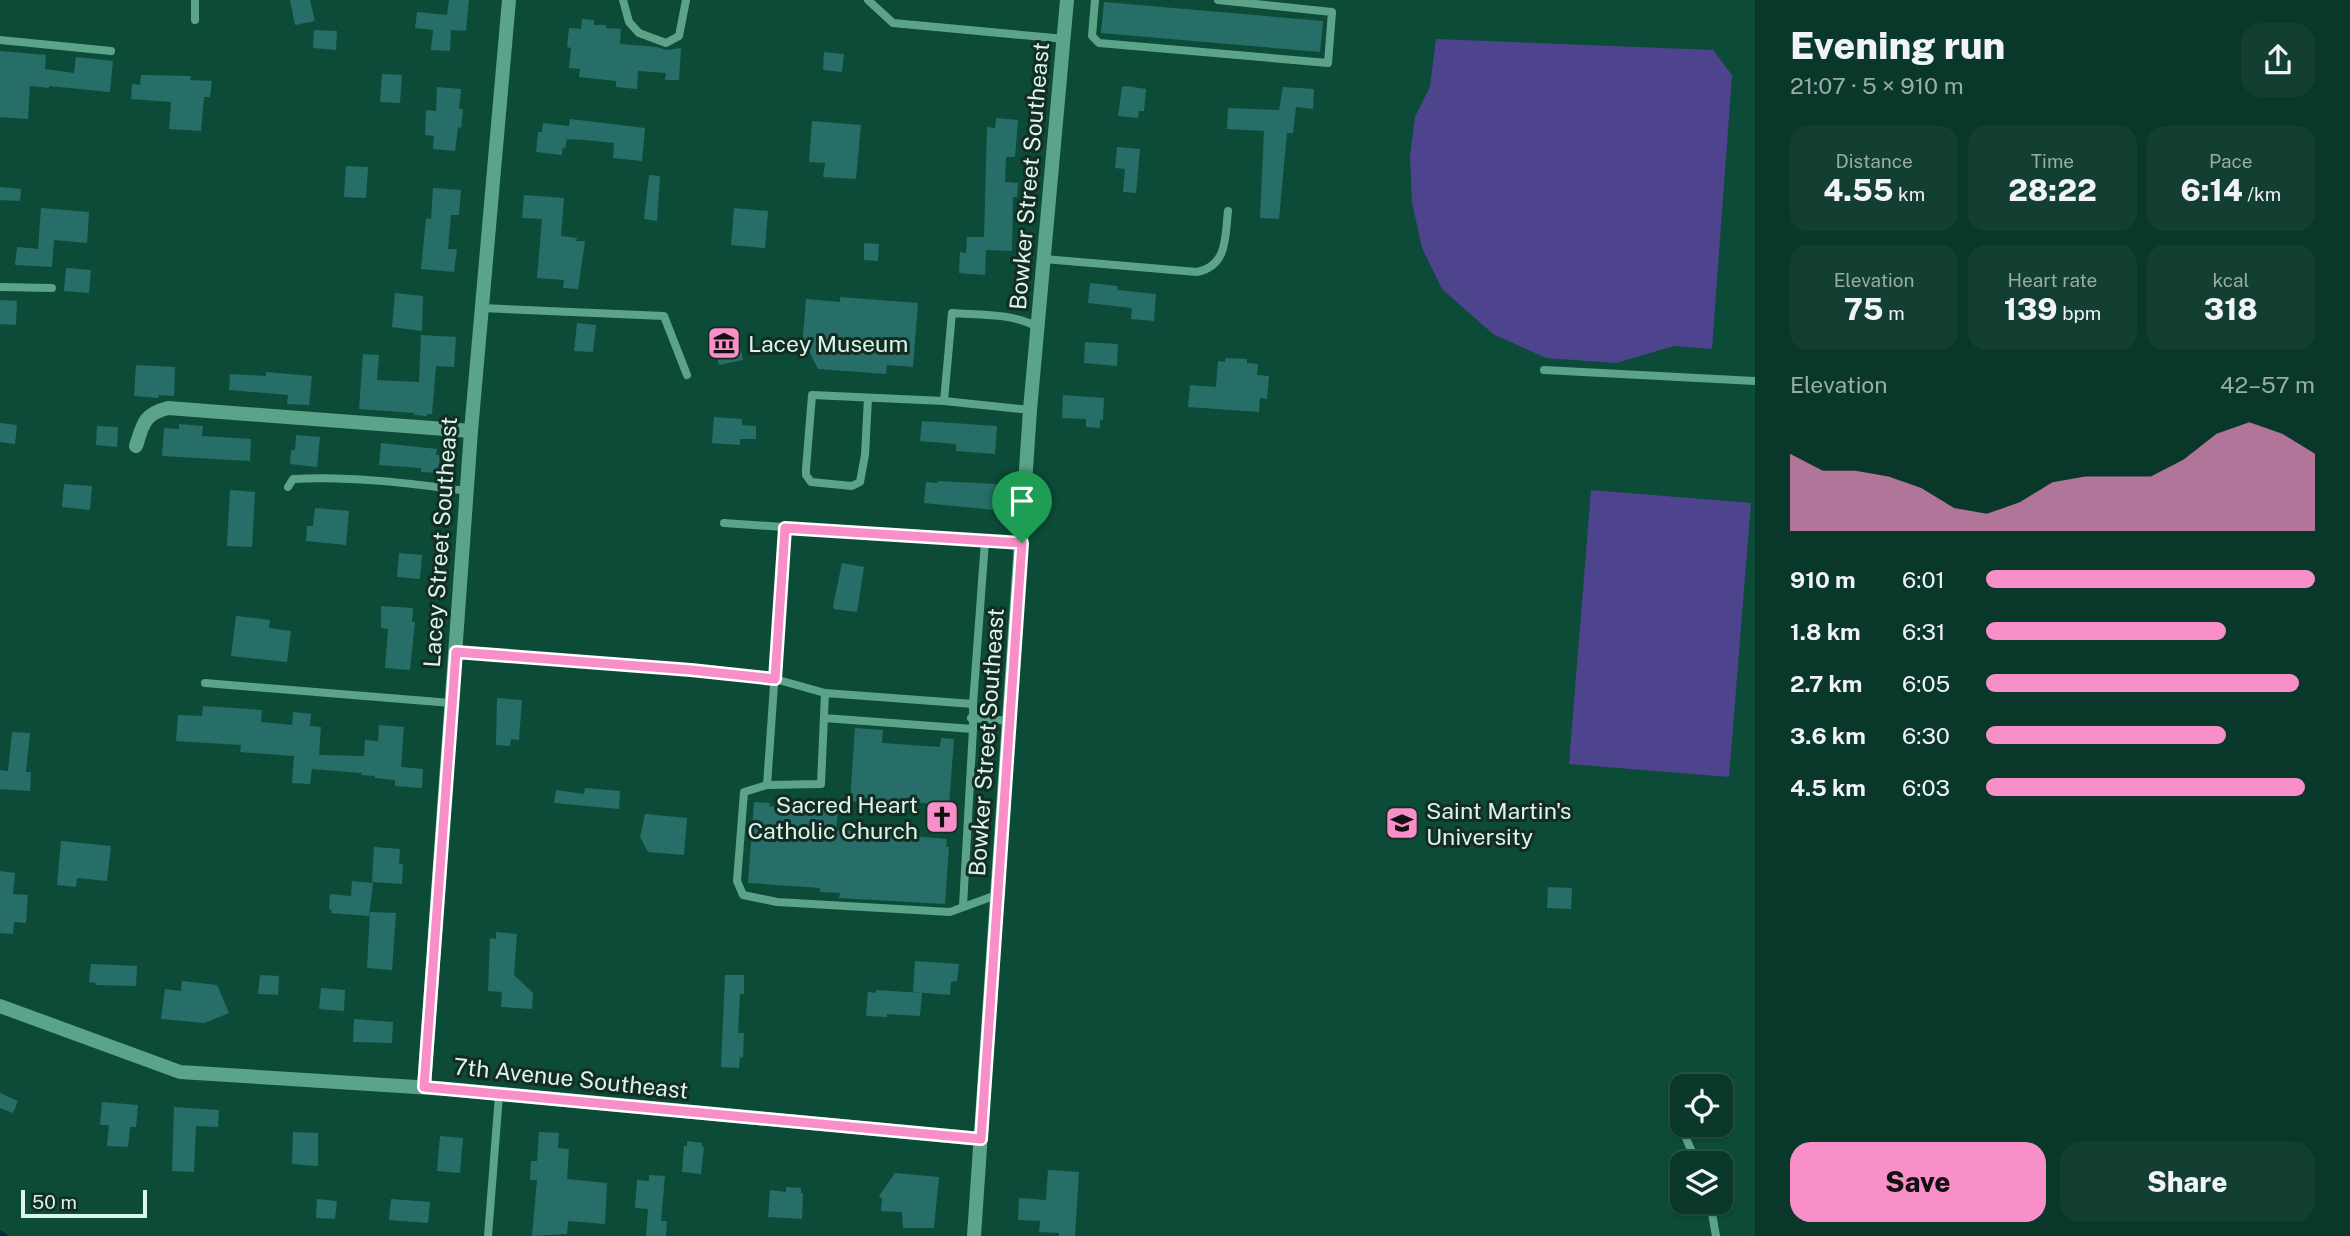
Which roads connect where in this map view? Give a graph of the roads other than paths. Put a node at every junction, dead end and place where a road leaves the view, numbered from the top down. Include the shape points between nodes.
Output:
1 (195, 0) edge
2 (509, 0) edge
3 (623, 0) edge
4 (686, 0) edge
5 (868, 0) edge
6 (1067, 0) edge
7 (1095, 0) edge
8 (1218, 0) edge
9 (195, 20) dead end
10 (1065, 39) junction
11 (0, 40) edge
12 (111, 51) dead end
13 (1228, 211) dead end
14 (1044, 259) junction
15 (0, 287) edge
16 (52, 288) dead end
17 (481, 308) junction
18 (1037, 327) junction
19 (1544, 370) dead end
20 (687, 375) dead end
21 (1755, 381) edge
22 (868, 398) junction
23 (944, 401) junction
24 (1030, 410) junction
25 (471, 431) junction
26 (136, 446) dead end
27 (288, 487) dead end
28 (466, 491) junction
29 (724, 523) dead end
30 (785, 528) junction
31 (985, 541) junction
32 (1022, 543) junction
33 (456, 652) junction
34 (775, 679) junction
35 (205, 683) dead end
36 (825, 693) junction
37 (451, 703) junction
38 (973, 704) junction
39 (824, 718) junction
40 (971, 718) junction
41 (1011, 721) junction
42 (974, 729) junction
43 (767, 785) junction
44 (999, 894) junction
45 (963, 906) junction
46 (0, 1006) edge
47 (424, 1087) junction
48 (499, 1095) junction
49 (981, 1139) junction
50 (1712, 1214) edge
51 (488, 1236) edge
52 (974, 1236) edge
53 (1716, 1236) edge

1 - 9 lane
2 - 17 street, Lacey Street Southeast
3 - 4 lane via 629,22 639,33 666,43 678,36
5 - 10 lane via 893,23
6 - 10 street, Bowker Street Southeast
7 - 8 lane via 1092,36 1099,43 1328,63 1332,12
10 - 14 street, Bowker Street Southeast
11 - 12 lane
13 - 14 lane via 1219,260 1209,270
14 - 18 street, Bowker Street Southeast
15 - 16 lane
17 - 20 lane via 664,316
17 - 25 street, Lacey Street Southeast
18 - 23 lane via 1013,318 952,313
18 - 24 street, Bowker Street Southeast
19 - 21 lane
22 - 22 lane via 812,395 806,469 811,482 852,486 860,482
22 - 23 lane
23 - 24 lane
24 - 32 street, Bowker Street Southeast
25 - 26 street via 168,408 144,422
25 - 28 street, Lacey Street Southeast
27 - 28 lane via 293,479 315,478
28 - 33 street, Lacey Street Southeast
29 - 30 lane
30 - 31 lane
30 - 34 lane
31 - 32 lane
31 - 38 lane
32 - 41 street, Bowker Street Southeast
33 - 34 lane
33 - 37 street, Lacey Street Southeast
34 - 36 lane
34 - 43 lane
35 - 37 lane
36 - 38 lane
36 - 39 lane
37 - 47 street, Lacey Street Southeast
38 - 40 lane
39 - 42 lane
39 - 43 lane via 821,784
40 - 41 lane
40 - 42 lane
41 - 44 street, Bowker Street Southeast
42 - 45 lane
43 - 45 lane via 744,792 737,881 743,895 777,902 950,912
44 - 45 lane
44 - 49 street, Bowker Street Southeast
46 - 47 street, 7th Avenue Southeast via 180,1072
47 - 48 street, 7th Avenue Southeast
48 - 49 street, 7th Avenue Southeast
48 - 51 lane
49 - 52 street, Bowker Street Southeast
50 - 53 lane

